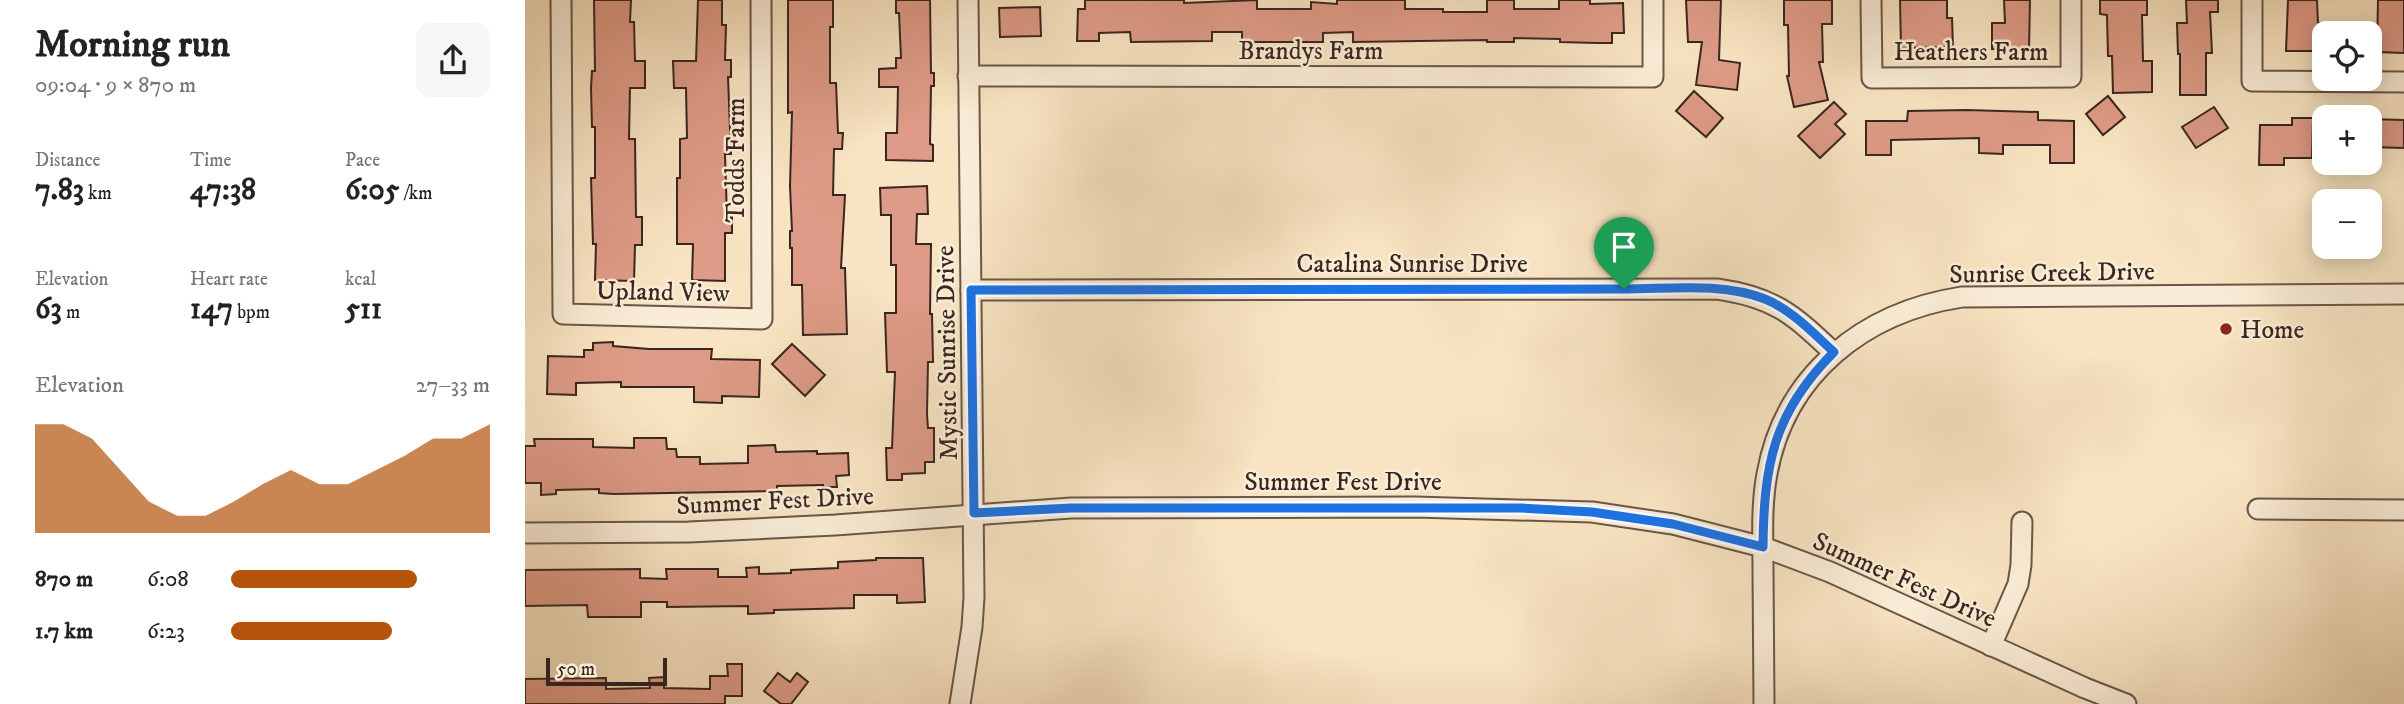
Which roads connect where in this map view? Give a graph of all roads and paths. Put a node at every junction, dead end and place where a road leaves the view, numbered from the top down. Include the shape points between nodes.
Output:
1 (561, 0) edge
2 (761, 0) edge
3 (968, 0) edge
4 (1653, 0) edge
5 (1871, 0) edge
6 (2071, 0) edge
7 (2252, 0) edge
8 (968, 76) junction
9 (2404, 82) edge
10 (971, 290) junction
11 (2404, 294) edge
12 (762, 319) joint
13 (1834, 352) junction
14 (2258, 509) dead end
15 (2404, 510) edge
16 (974, 513) junction
17 (2022, 522) dead end
18 (525, 533) edge
19 (1763, 547) junction
20 (1991, 646) junction
21 (960, 704) edge
22 (1764, 704) edge
23 (2126, 704) edge

1 - 12 street, Upland View via 563,314
2 - 12 street, Todds Farm
3 - 8 street, Mystic Sunrise Drive
4 - 8 street, Brandys Farm via 1653,77
5 - 6 street, Heathers Farm via 1872,78 2071,77
7 - 9 street via 2252,81
8 - 10 street, Mystic Sunrise Drive
10 - 13 street, Catalina Sunrise Drive via 1717,289 1766,300 1806,326
10 - 16 street, Mystic Sunrise Drive
11 - 13 street, Sunrise Creek Drive via 1962,297 1895,314
13 - 19 street, Sunrise Creek Drive via 1794,402 1772,451 1763,497
14 - 15 street
16 - 18 street, Summer Fest Drive via 702,531
16 - 19 street, Summer Fest Drive via 1084,508 1521,508 1673,524
16 - 21 street, Mystic Sunrise Drive via 972,627
17 - 20 street via 2018,584
19 - 20 street, Summer Fest Drive via 1830,572
19 - 22 street, Sunrise Creek Drive
20 - 23 street, Summer Fest Drive

